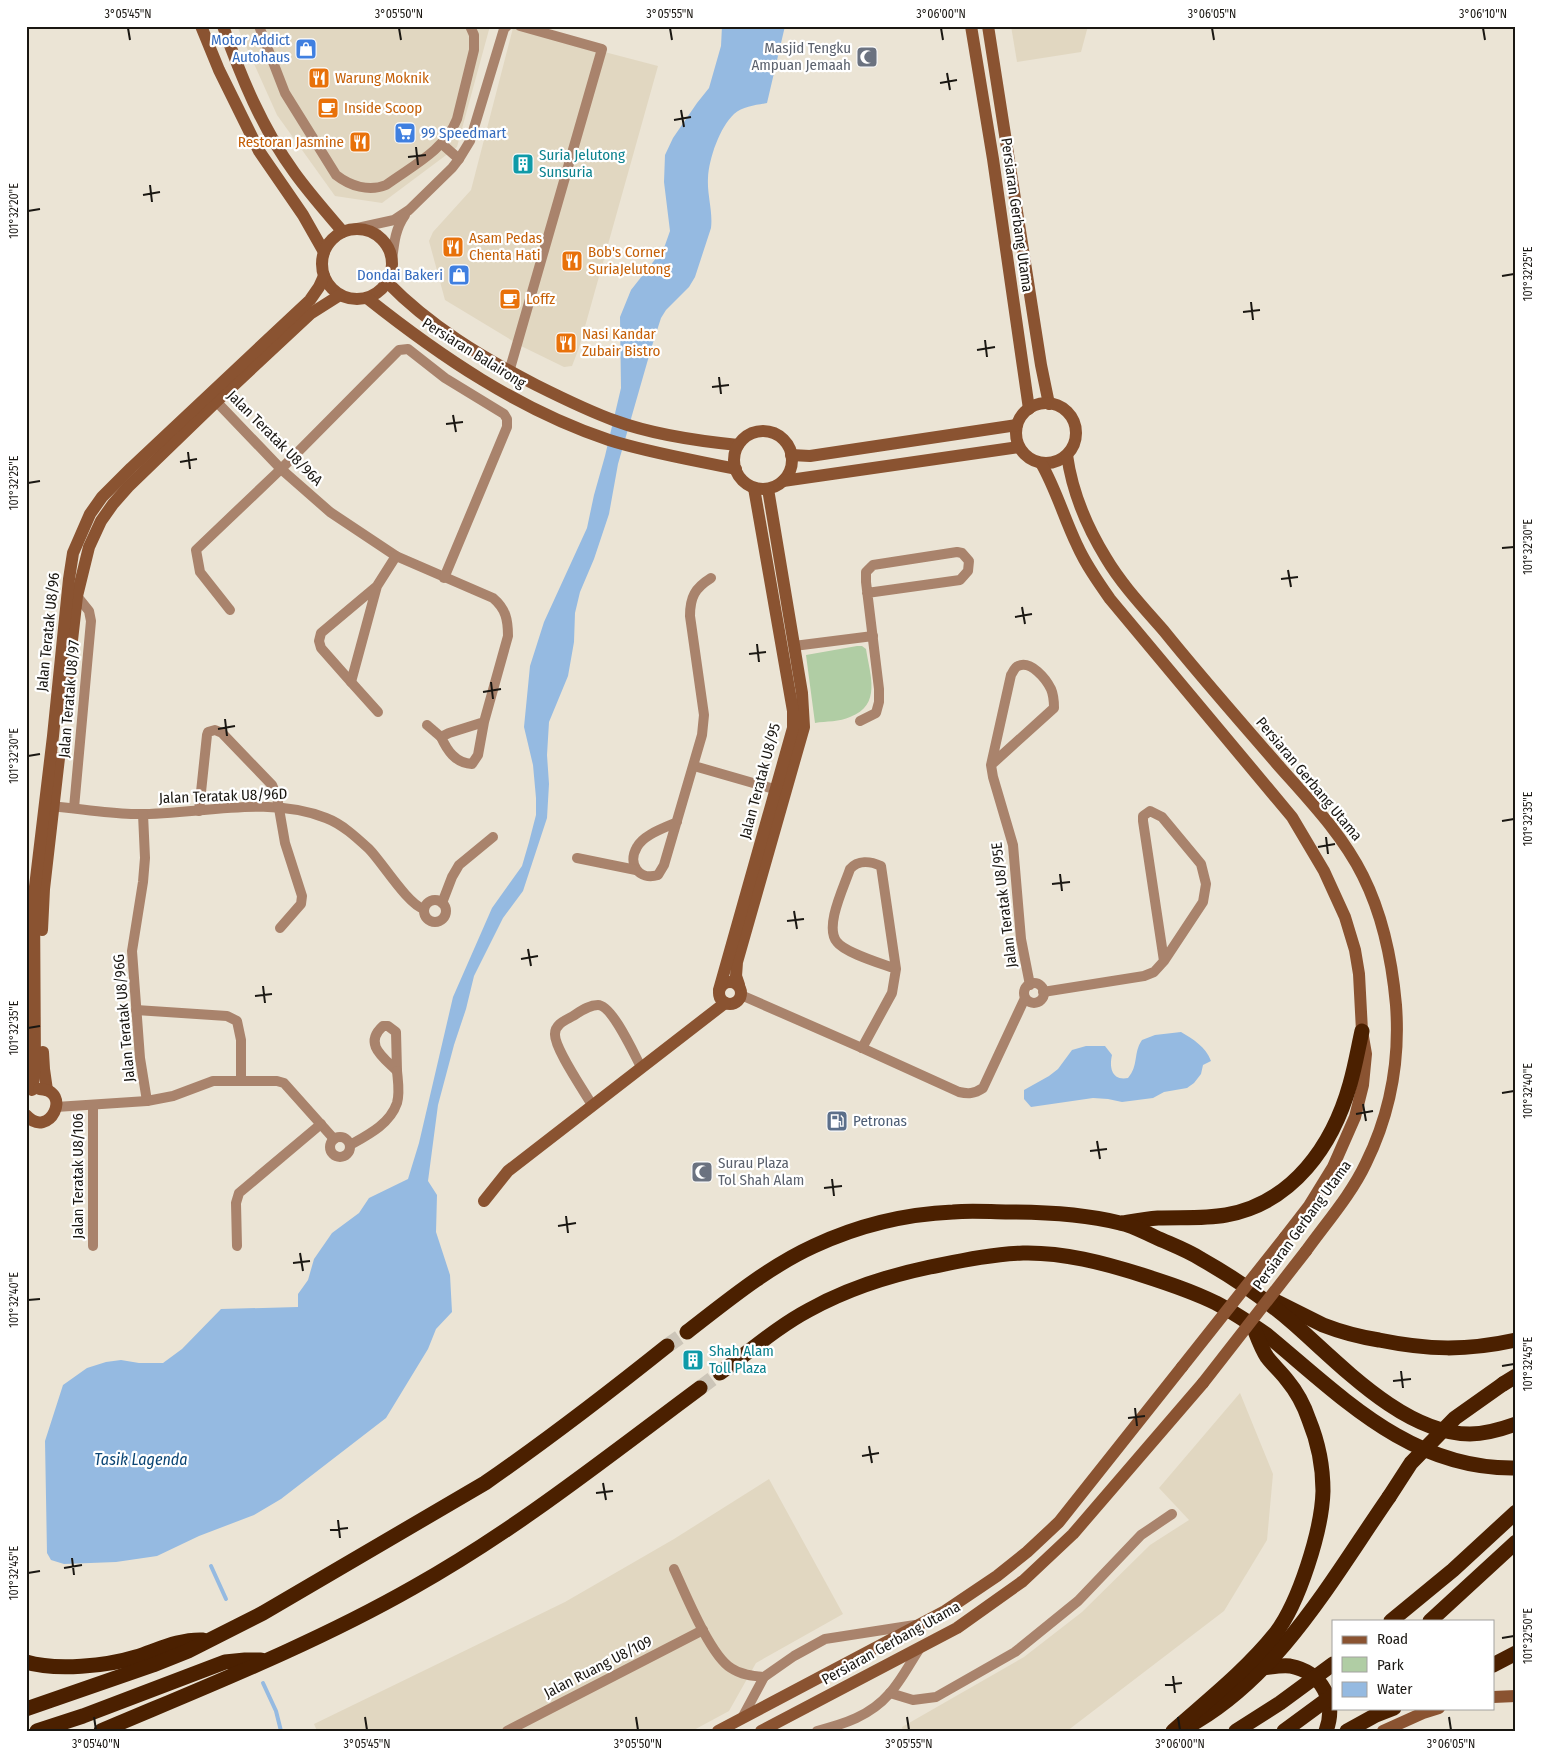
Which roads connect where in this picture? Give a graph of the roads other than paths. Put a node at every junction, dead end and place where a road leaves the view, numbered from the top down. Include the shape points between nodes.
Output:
1 (201, 26) edge
2 (223, 26) edge
3 (259, 26) edge
4 (507, 26) edge
5 (520, 26) edge
6 (971, 26) edge
7 (988, 26) edge
8 (472, 31) edge
9 (442, 144) junction
10 (459, 159) junction
11 (409, 210) junction
12 (348, 230) junction
13 (324, 252) junction
14 (392, 261) junction
15 (324, 276) junction
16 (387, 282) junction
17 (340, 295) junction
18 (367, 298) junction
19 (509, 372) junction
20 (213, 398) junction
21 (1049, 404) junction
22 (1029, 408) junction
23 (1017, 425) junction
24 (738, 445) junction
25 (1019, 447) junction
26 (791, 455) junction
27 (1067, 455) junction
28 (1040, 463) junction
29 (736, 469) junction
30 (281, 470) junction
31 (783, 481) junction
32 (754, 488) junction
33 (768, 489) junction
34 (396, 556) junction
35 (444, 578) junction
36 (711, 578) dead end
37 (377, 586) junction
38 (867, 592) junction
39 (77, 596) junction
40 (230, 610) dead end
41 (873, 636) junction
42 (794, 646) junction
43 (351, 682) junction
44 (378, 712) dead end
45 (860, 721) dead end
46 (484, 722) junction
47 (427, 725) dead end
48 (441, 737) junction
49 (992, 765) junction
50 (694, 766) junction
51 (781, 791) junction
52 (49, 806) junction
53 (74, 808) junction
54 (279, 808) junction
55 (199, 811) junction
56 (142, 814) junction
57 (677, 822) junction
58 (493, 837) dead end
59 (577, 858) dead end
60 (636, 870) junction
61 (442, 902) junction
62 (424, 909) junction
63 (280, 928) dead end
64 (1164, 961) junction
65 (896, 969) junction
66 (1030, 984) junction
67 (720, 990) junction
68 (740, 990) junction
69 (1043, 992) junction
70 (1025, 998) junction
71 (725, 1003) junction
72 (136, 1010) junction
73 (1362, 1031) junction
74 (862, 1048) junction
75 (641, 1067) junction
76 (397, 1071) dead end
77 (241, 1080) junction
78 (47, 1090) junction
79 (29, 1093) edge
80 (147, 1101) junction
81 (93, 1105) junction
82 (592, 1105) junction
83 (56, 1107) junction
84 (26, 1115) edge
85 (321, 1124) junction
86 (334, 1139) junction
87 (350, 1145) junction
88 (484, 1201) dead end
89 (1122, 1223) junction
90 (93, 1246) dead end
91 (237, 1246) dead end
92 (1261, 1298) junction
93 (1253, 1326) junction
94 (686, 1332) tunnel mouth
95 (1516, 1340) edge
96 (666, 1346) tunnel mouth
97 (720, 1373) tunnel mouth
98 (1516, 1376) edge
99 (700, 1388) tunnel mouth
100 (1516, 1424) edge
101 (1516, 1468) edge
102 (1516, 1512) edge
103 (1172, 1514) dead end
104 (1516, 1542) edge
105 (674, 1569) dead end
106 (1392, 1620) edge
107 (1431, 1620) edge
108 (921, 1624) junction
109 (703, 1630) junction
110 (209, 1640) junction
111 (920, 1648) junction
112 (1516, 1653) edge
113 (268, 1661) junction
114 (26, 1662) edge
115 (1494, 1664) edge
116 (1332, 1665) edge
117 (1263, 1668) junction
118 (764, 1677) junction
119 (890, 1693) junction
120 (1332, 1696) edge
121 (1516, 1696) edge
122 (1494, 1697) edge
123 (26, 1709) edge
124 (1389, 1710) edge
125 (1433, 1710) edge
126 (742, 1718) junction
127 (37, 1731) edge
128 (101, 1731) edge
129 (507, 1731) edge
130 (718, 1731) edge
131 (762, 1731) edge
132 (817, 1731) edge
133 (1173, 1731) edge
134 (1180, 1731) edge
135 (1236, 1731) edge
136 (1284, 1731) edge
137 (1326, 1731) edge
138 (1347, 1731) edge
139 (1383, 1731) edge

1 - 13 street via 258,151 303,215
2 - 12 street via 264,123 292,170
3 - 9 street via 285,93 336,175 345,182 378,188 386,185
4 - 10 street via 470,141
5 - 19 street via 602,50
6 - 22 street, Persiaran Gerbang Utama
7 - 21 street, Persiaran Gerbang Utama
8 - 9 street via 474,50 457,119
9 - 10 street
10 - 11 street
11 - 12 street via 394,220
11 - 14 street via 399,224
12 - 13 street via 335,237
12 - 14 street via 370,232 383,241
13 - 15 street
14 - 16 street
15 - 17 street
15 - 20 street, Jalan Teratak U8/96 via 310,300
16 - 18 street
16 - 19 street via 407,303 451,337
17 - 18 street
17 - 20 street, Jalan Teratak U8/96 via 310,314
18 - 29 street, Persiaran Balairong via 464,369 531,407 610,440
19 - 24 street via 617,422
20 - 30 street, Jalan Teratak U8/96A
20 - 39 street, Jalan Teratak U8/96 via 128,486 101,521 89,547
20 - 52 street, Jalan Teratak U8/96 via 102,497 77,541 68,579
21 - 22 street
21 - 27 street via 1066,411 1072,419 1076,438
22 - 23 street
23 - 25 street
23 - 26 street via 810,456
24 - 26 street via 753,433 763,431 782,438
24 - 29 street
25 - 28 street, Persiaran Gerbang Utama
25 - 31 street
26 - 31 street via 791,465
27 - 28 street via 1050,463
27 - 111 street, Persiaran Gerbang Utama, bridge via 1074,488 1106,559 1196,671 1337,834 1362,874 1386,939 1397,1020 1397,1044 1391,1089 1380,1130 1358,1180 1203,1383 1073,1534 1023,1580 957,1628
28 - 73 street, Persiaran Gerbang Utama via 1096,580 1292,817 1324,871 1346,917 1355,950
29 - 32 street via 746,484
30 - 34 street, Jalan Teratak U8/96A via 330,512
30 - 35 street via 399,350 408,349 445,378 504,414 507,420
30 - 40 street via 196,550 200,572
31 - 33 street
32 - 33 street
32 - 51 street, Jalan Teratak U8/95 via 793,711 792,737
33 - 42 street, Jalan Teratak U8/95
34 - 35 street, Jalan Teratak U8/96A
34 - 37 street
35 - 46 street, Jalan Teratak U8/96A via 493,598 504,611 508,623 508,636
36 - 50 street via 700,585 690,608 704,715
37 - 43 street
37 - 43 street via 319,637 321,648
38 - 38 street via 866,572 873,565 957,552 970,562 968,572 960,580
38 - 41 street
39 - 52 street, Jalan Teratak U8/96
39 - 53 street, Jalan Teratak U8/97 via 89,610 91,621
41 - 42 street
41 - 45 street via 879,702 876,713
42 - 51 street, Jalan Teratak U8/95 via 804,727
43 - 44 street
46 - 48 street
46 - 48 street, Jalan Teratak U8/96A via 478,755 472,764 452,755
47 - 48 street, Jalan Teratak U8/96A
49 - 49 street, Jalan Teratak U8/95E via 1054,708 1051,689 1030,666 1020,665 1011,675
49 - 66 street, Jalan Teratak U8/95E via 1013,845 1020,939
50 - 51 street
50 - 57 street
51 - 67 street, Jalan Teratak U8/95
51 - 68 street, Jalan Teratak U8/95 via 737,962
52 - 53 street, Jalan Teratak U8/96D
52 - 78 street, Jalan Teratak U8/96 via 42,914
52 - 79 street, Jalan Teratak U8/96 via 34,895 35,1071
53 - 56 street, Jalan Teratak U8/96D
54 - 55 street, Jalan Teratak U8/96D
54 - 55 street via 272,785 222,733 215,730 207,735
54 - 62 street, Jalan Teratak U8/96D via 301,810 327,818 351,833 413,903
54 - 63 street via 285,843 302,896 301,904
55 - 56 street, Jalan Teratak U8/96D
56 - 72 street, Jalan Teratak U8/96G via 144,882 132,951
57 - 60 street via 650,835 637,847 634,858
57 - 60 street via 661,873 649,878
58 - 61 street via 459,866
59 - 60 street
61 - 62 street via 431,901
61 - 62 street via 446,912 440,921 430,921
64 - 64 street via 1143,821 1143,816 1150,811 1162,817 1201,864 1206,884 1203,902
64 - 69 street via 1154,972 1144,976
65 - 65 street via 847,950 837,943 832,932 832,922 853,865 871,862 881,866
65 - 74 street via 892,993
66 - 69 street via 1037,984
66 - 70 street via 1025,990
67 - 68 street via 726,982 734,982
67 - 71 street via 720,997
68 - 71 street via 739,1000
68 - 74 street
69 - 70 street via 1037,1003
70 - 74 street via 983,1088 976,1093 959,1092
71 - 75 street
72 - 77 street via 227,1016 237,1021 241,1040
72 - 80 street, Jalan Teratak U8/96G
73 - 89 highway via 1341,1111 1316,1157 1289,1187 1256,1207 1232,1214
73 - 108 street, Persiaran Gerbang Utama, bridge via 1366,1054 1355,1117 1334,1167 1309,1206 1059,1522 997,1576
75 - 82 street
75 - 82 street via 612,1015 604,1007 588,1007 560,1024 555,1033 557,1047
76 - 87 street via 397,1098 390,1116 374,1131
77 - 80 street via 213,1080 173,1096
77 - 85 street via 284,1083
78 - 79 street
78 - 83 street via 54,1097
80 - 81 street
81 - 83 street
81 - 90 street, Jalan Teratak U8/106
82 - 88 street via 508,1171
83 - 84 street via 52,1117 43,1122
85 - 86 street
85 - 91 street via 239,1193 236,1203
86 - 87 street via 344,1138
86 - 87 street via 330,1148 336,1156 346,1156
89 - 92 highway via 1199,1257
89 - 94 highway via 1054,1212 953,1212 865,1227 813,1246 789,1259
92 - 95 highway via 1275,1301 1325,1325 1407,1346 1470,1348
92 - 100 highway via 1343,1368 1403,1413 1448,1432 1472,1434
93 - 97 highway via 1186,1289 1104,1263 1051,1255 1002,1254 888,1276 842,1293 791,1321
93 - 101 highway via 1355,1409 1411,1444 1469,1464
93 - 133 highway via 1268,1358 1297,1394 1314,1432 1323,1491 1319,1521 1299,1586 1276,1632 1261,1650
96 - 110 highway via 485,1483 264,1613
98 - 117 highway, bridge via 1455,1418 1411,1463 1313,1609
99 - 113 highway via 515,1525 385,1603
102 - 106 highway
103 - 119 street via 1141,1535 1078,1601 1015,1652 936,1697 913,1700
104 - 107 highway
105 - 109 street
108 - 118 street via 825,1639
108 - 126 street, Persiaran Gerbang Utama
109 - 118 street via 721,1660 732,1669
109 - 129 street, Jalan Ruang U8/109
110 - 114 highway via 187,1641 135,1657 92,1665 74,1667
110 - 123 highway via 153,1665
111 - 119 street
111 - 131 street, Persiaran Gerbang Utama
112 - 115 highway
113 - 127 highway via 226,1662
113 - 128 highway
116 - 135 highway, bridge
117 - 134 highway via 1227,1701
117 - 137 highway via 1288,1666 1302,1669 1314,1677 1326,1690 1330,1714
118 - 126 street
119 - 132 street via 878,1705 852,1721
120 - 136 highway, bridge
121 - 122 street
124 - 138 highway
125 - 139 street
126 - 130 street, Persiaran Gerbang Utama

